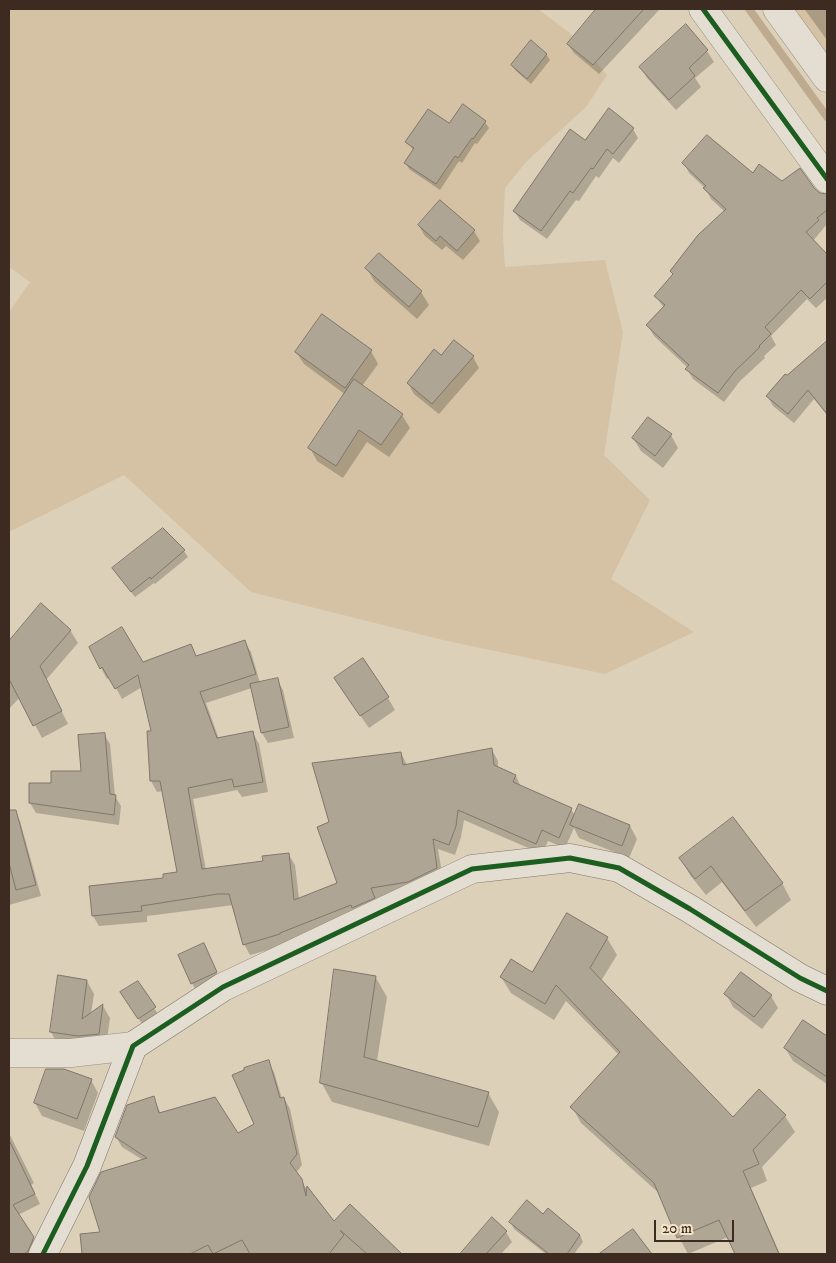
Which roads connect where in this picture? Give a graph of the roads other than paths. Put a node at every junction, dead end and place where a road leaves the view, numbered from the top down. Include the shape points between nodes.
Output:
1 (703, 9) edge
2 (778, 9) edge
3 (827, 78) edge
4 (827, 179) edge
5 (827, 992) edge
6 (133, 1046) junction
7 (9, 1053) edge
8 (43, 1254) edge

1 - 4 street
2 - 3 street
5 - 6 street via 619,868 570,858 472,869 223,987
6 - 7 street via 71,1053
6 - 8 street via 88,1166

